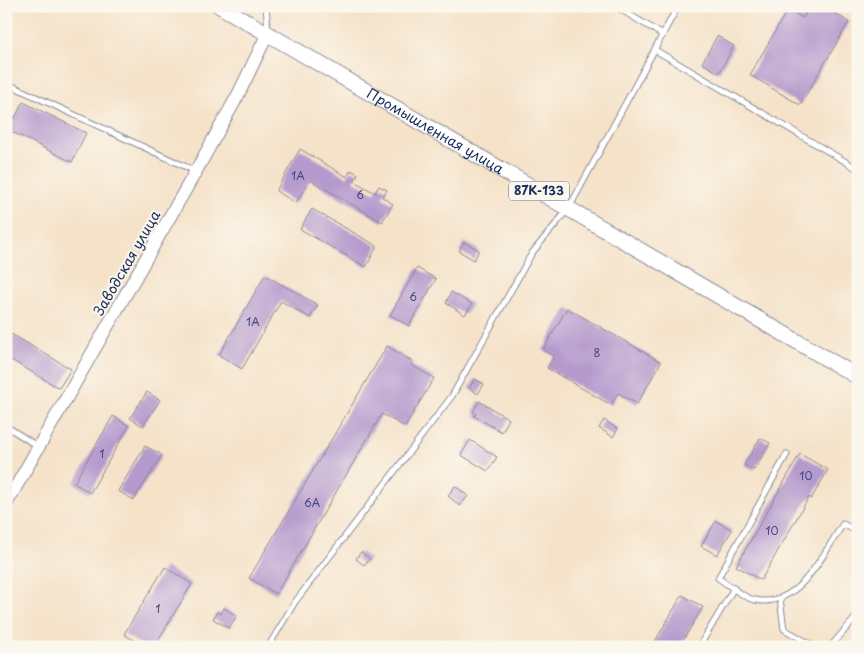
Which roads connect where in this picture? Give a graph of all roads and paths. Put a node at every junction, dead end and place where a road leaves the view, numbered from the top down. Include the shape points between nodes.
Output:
1 (220, 6) edge
2 (266, 6) edge
3 (615, 6) edge
4 (678, 6) edge
5 (268, 33) junction
6 (663, 35) junction
7 (656, 50) junction
8 (6, 83) edge
9 (858, 169) edge
10 (196, 172) junction
11 (569, 208) junction
12 (858, 377) edge
13 (6, 426) edge
14 (39, 448) junction
15 (787, 454) dead end
16 (6, 504) edge
17 (858, 532) edge
18 (734, 588) junction
19 (780, 599) junction
20 (858, 615) edge
21 (268, 647) edge
22 (699, 647) edge
23 (815, 647) edge
24 (830, 647) edge

1 - 5 main road, Промышленная улица / 87К-133
2 - 5 lane
3 - 6 lane
4 - 6 lane
5 - 10 street, Заводская улица
5 - 11 main road, Промышленная улица / 87К-133
6 - 7 lane
7 - 9 lane
7 - 11 lane
8 - 10 lane
10 - 14 street, Заводская улица
11 - 12 main road, Промышленная улица / 87К-133
11 - 21 lane via 520,272 452,396 295,602
13 - 14 lane
14 - 16 street, Заводская улица
15 - 18 lane via 718,578
17 - 19 lane via 843,524 804,583
18 - 19 lane via 754,600
18 - 22 lane
19 - 23 lane via 784,629
20 - 24 lane

